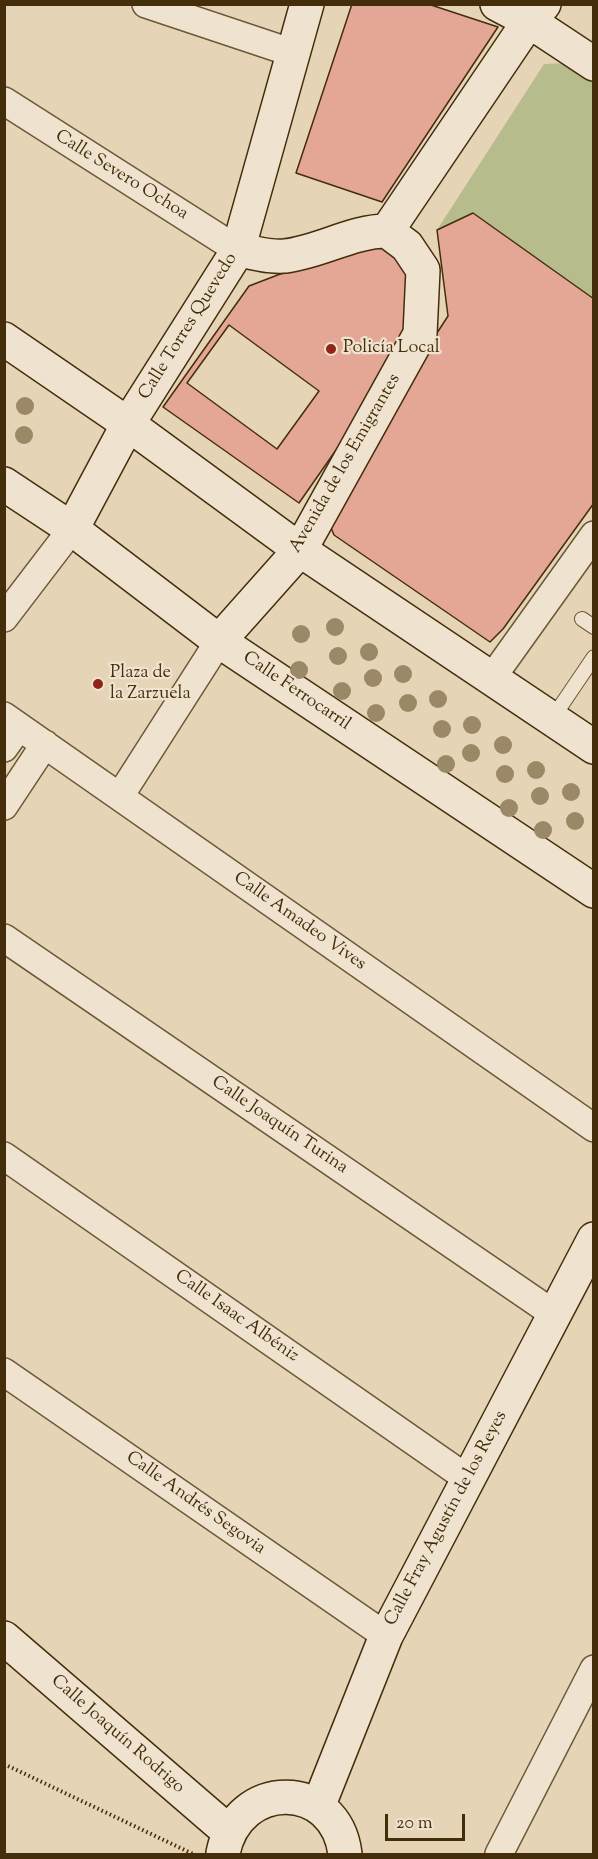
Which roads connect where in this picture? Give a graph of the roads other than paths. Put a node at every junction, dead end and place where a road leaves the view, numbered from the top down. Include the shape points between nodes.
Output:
1 (146, 4) edge
2 (307, 4) edge
3 (497, 4) edge
4 (536, 13) edge
5 (293, 53) junction
6 (594, 64) edge
7 (4, 101) edge
8 (387, 231) junction
9 (238, 250) junction
10 (4, 339) edge
11 (128, 424) junction
12 (4, 484) edge
13 (72, 529) junction
14 (594, 535) edge
15 (300, 550) junction
16 (4, 618) edge
17 (582, 619) dead end
18 (594, 627) edge
19 (219, 641) junction
20 (594, 657) edge
21 (491, 679) junction
22 (552, 719) junction
23 (9, 730) edge
24 (45, 744) junction
25 (594, 747) edge
26 (120, 795) junction
27 (4, 806) edge
28 (594, 891) edge
29 (4, 938) edge
30 (594, 1128) edge
31 (4, 1156) edge
32 (594, 1239) edge
33 (554, 1314) junction
34 (4, 1372) edge
35 (468, 1479) junction
36 (386, 1636) junction
37 (4, 1638) edge
38 (594, 1669) edge
39 (318, 1807) junction
40 (226, 1843) edge
41 (345, 1854) edge
42 (500, 1854) edge

1 - 5 street
2 - 5 street, Calle Torres Quevedo
3 - 4 street
4 - 6 street
4 - 8 street
5 - 9 street, Calle Torres Quevedo
7 - 9 street, Calle Severo Ochoa
8 - 9 street via 365,232 284,256
8 - 15 street, Avenida de los Emigrantes via 407,246 423,270 420,334
9 - 11 street, Calle Torres Quevedo
10 - 11 street
11 - 13 street, Calle Torres Quevedo
11 - 15 street
12 - 13 street, Calle Ferrocarril
13 - 16 street, Calle Torres Quevedo
13 - 19 street, Calle Ferrocarril
14 - 21 street
15 - 19 street, Avenida de los Emigrantes
15 - 21 street
17 - 18 lane
19 - 26 street
19 - 28 street, Calle Ferrocarril
20 - 22 lane
21 - 22 street
22 - 25 street
23 - 24 street, Calle Amadeo Vives
24 - 26 street, Calle Amadeo Vives
24 - 27 street
26 - 30 street, Calle Amadeo Vives
29 - 33 street, Calle Joaquín Turina
31 - 35 street, Calle Isaac Albéniz
32 - 33 street, Calle Fray Agustín de los Reyes
33 - 35 street, Calle Fray Agustín de los Reyes
34 - 36 street, Calle Andrés Segovia
35 - 36 street, Calle Fray Agustín de los Reyes
36 - 39 street, Calle Fray Agustín de los Reyes
37 - 40 street, Calle Joaquín Rodrigo
38 - 42 street
39 - 40 street via 299,1799 277,1797 257,1803 240,1816
39 - 41 street via 334,1821 344,1840

